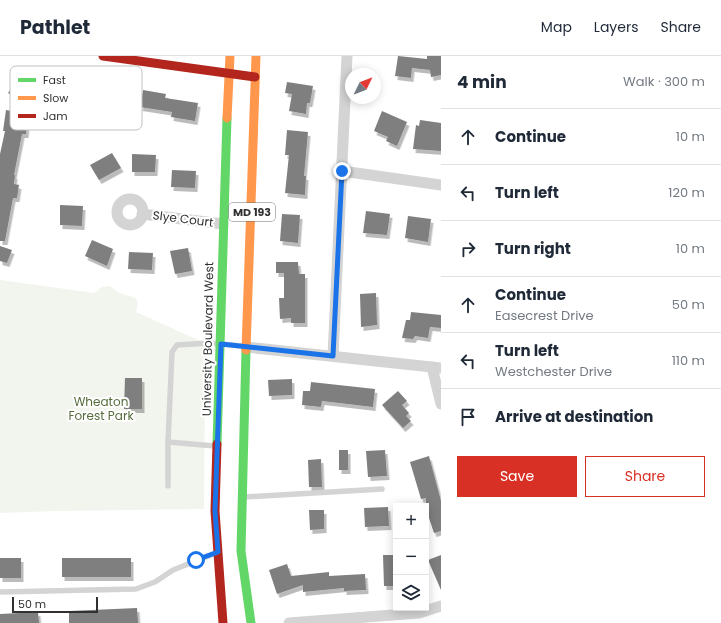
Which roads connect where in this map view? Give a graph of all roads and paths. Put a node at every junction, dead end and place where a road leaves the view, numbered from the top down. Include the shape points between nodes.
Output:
1 (104, 56) edge
2 (230, 56) edge
3 (256, 56) edge
4 (347, 56) edge
5 (141, 58) edge
6 (229, 73) junction
7 (255, 77) junction
8 (342, 171) junction
9 (441, 185) edge
10 (142, 214) dead end
11 (223, 224) junction
12 (221, 344) junction
13 (246, 347) junction
14 (333, 356) junction
15 (436, 368) edge
16 (441, 404) edge
17 (168, 442) junction
18 (218, 446) junction
19 (168, 486) dead end
20 (382, 489) dead end
21 (241, 497) junction
22 (218, 552) junction
23 (0, 592) edge
24 (441, 606) edge
25 (356, 621) edge
26 (223, 623) edge
27 (251, 623) edge
28 (289, 623) edge

1 - 5 main road
2 - 6 main road, University Boulevard West / MD 193
3 - 7 main road, MD 193
4 - 8 street
5 - 6 main road
6 - 7 main road
6 - 11 main road, University Boulevard West / MD 193
7 - 13 main road, MD 193
8 - 9 street
8 - 14 street
10 - 11 street, Slye Court
11 - 12 main road, University Boulevard West / MD 193
12 - 13 lane
12 - 17 lane via 176,345 172,352
12 - 18 main road, University Boulevard West / MD 193
13 - 14 street
13 - 21 main road, MD 193
14 - 15 street
15 - 16 street
17 - 18 lane
17 - 19 lane
18 - 22 main road, University Boulevard West / MD 193 via 215,511
20 - 21 lane
21 - 27 main road, MD 193 via 241,551
22 - 23 lane via 173,570 155,582 136,589
22 - 26 main road, University Boulevard West / MD 193
24 - 25 street via 419,613
25 - 28 street

